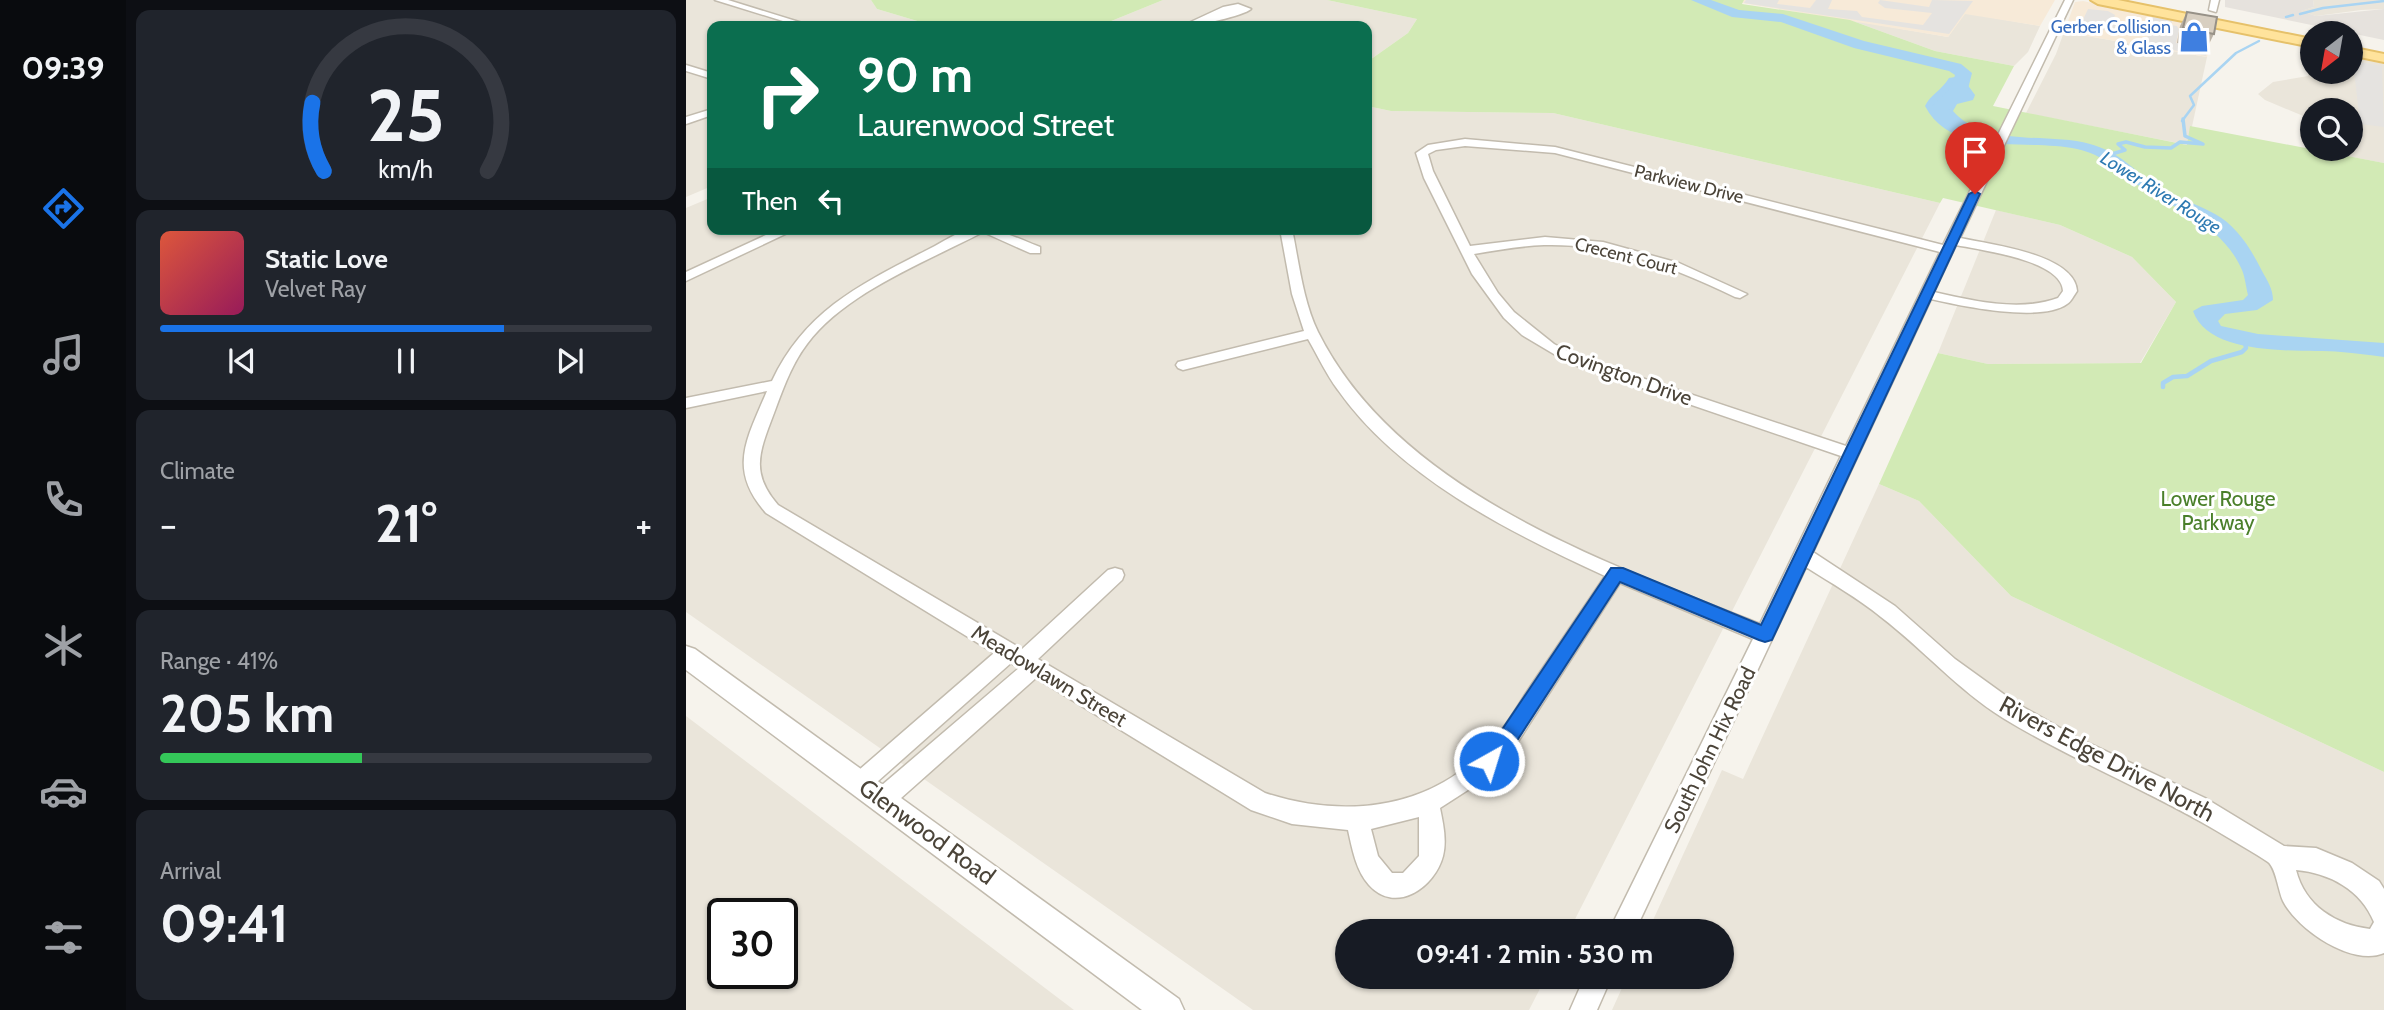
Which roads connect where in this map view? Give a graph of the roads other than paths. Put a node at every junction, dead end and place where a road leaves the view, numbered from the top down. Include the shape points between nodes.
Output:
1 (719, 0) edge
2 (2069, 0) edge
3 (2098, 0) edge
4 (2162, 0) edge
5 (2214, 5) edge
6 (1205, 18) dead end
7 (791, 21) edge
8 (1198, 21) edge
9 (2287, 24) junction
10 (2300, 30) edge
11 (2271, 35) junction
12 (2300, 36) edge
13 (2363, 40) edge
14 (2384, 44) edge
15 (2363, 54) edge
16 (2384, 58) edge
17 (686, 68) edge
18 (707, 74) edge
19 (707, 113) edge
20 (686, 121) edge
21 (1427, 149) joint
22 (777, 235) edge
23 (968, 235) edge
24 (1000, 235) edge
25 (1287, 235) edge
26 (1951, 245) junction
27 (1035, 250) dead end
28 (1466, 251) junction
29 (686, 276) edge
30 (1740, 294) dead end
31 (1927, 295) junction
32 (1311, 334) junction
33 (1184, 365) dead end
34 (779, 384) junction
35 (686, 403) edge
36 (1851, 453) junction
37 (1803, 555) junction
38 (1617, 573) junction
39 (1115, 575) dead end
40 (1765, 635) junction
41 (686, 656) edge
42 (1022, 660) junction
43 (872, 791) junction
44 (1429, 801) junction
45 (1357, 821) junction
46 (2281, 857) junction
47 (2384, 917) edge
48 (1628, 919) edge
49 (2384, 927) edge
50 (1593, 989) edge
51 (1168, 1010) edge
52 (1583, 1010) edge

1 - 7 street
2 - 26 street, South John Hix Road
3 - 11 main road
4 - 5 main road
5 - 9 main road
6 - 8 street
9 - 10 main road
9 - 11 main road via 2295,32
11 - 12 main road
13 - 14 main road
15 - 16 main road
17 - 18 street
19 - 20 street
21 - 26 street, Parkview Drive via 1454,143 1555,150
21 - 28 street, Covington Drive via 1422,158
22 - 29 street
23 - 34 street, Meadowlawn Street via 825,316 803,340
24 - 27 street
25 - 32 street
26 - 31 street, South John Hix Road
26 - 31 street, Parkview Drive via 2045,264 2065,277 2070,293 2054,304 2011,308
28 - 30 street, Crecent Court via 1536,241 1590,243 1704,276
28 - 36 street, Covington Drive via 1508,316 1545,346
31 - 36 street, South John Hix Road
32 - 33 street
32 - 38 street via 1350,395 1410,455 1504,519
34 - 35 street
34 - 42 street, Meadowlawn Street via 751,454 751,475 761,498 772,509
36 - 37 street, South John Hix Road
37 - 40 street, South John Hix Road
37 - 46 street, Rivers Edge Drive North via 1888,611 1948,665 2008,709 2068,744 2197,806
38 - 40 street
38 - 44 street, Meadowlawn Street via 1502,747 1481,768
39 - 42 street
40 - 48 street, South John Hix Road
41 - 43 street, Glenwood Road
42 - 43 street
42 - 45 street, Meadowlawn Street via 1259,802 1289,814
43 - 51 street, Glenwood Road
44 - 45 street, Meadowlawn Street via 1393,815
44 - 45 street via 1433,852 1422,874 1411,883 1385,883 1378,877 1366,855
46 - 47 street, Rivers Edge Drive North via 2316,860 2343,871 2370,890
46 - 49 street via 2291,896 2310,918 2333,934 2378,943
50 - 52 street

